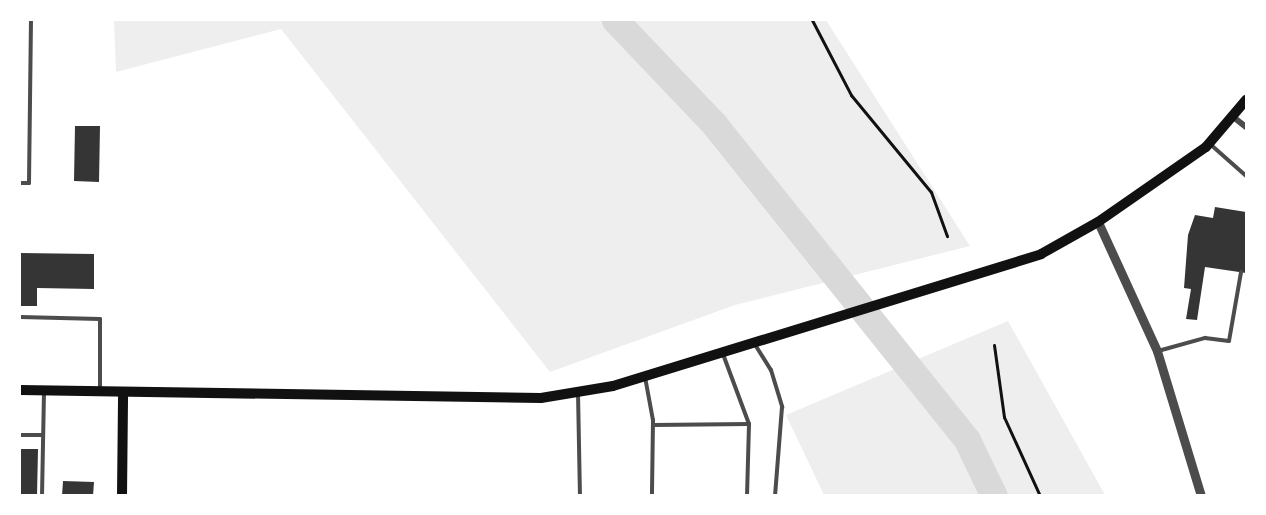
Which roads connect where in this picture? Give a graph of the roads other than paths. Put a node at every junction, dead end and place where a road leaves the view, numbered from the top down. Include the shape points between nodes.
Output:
1 (31, 20) edge
2 (1246, 100) edge
3 (1232, 116) junction
4 (1246, 128) edge
5 (1209, 143) junction
6 (1246, 176) edge
7 (20, 183) edge
8 (1098, 222) junction
9 (1241, 272) dead end
10 (20, 317) edge
11 (754, 342) junction
12 (1157, 351) junction
13 (723, 352) junction
14 (645, 376) junction
15 (20, 390) edge
16 (44, 391) junction
17 (100, 392) junction
18 (123, 392) junction
19 (578, 392) junction
20 (749, 424) junction
21 (653, 425) junction
22 (20, 435) edge
23 (43, 435) junction
24 (42, 495) edge
25 (122, 495) edge
26 (579, 495) edge
27 (652, 495) edge
28 (747, 495) edge
29 (775, 495) edge
30 (1201, 495) edge

1 - 7 lane via 29,183
2 - 3 main road
3 - 4 street
3 - 5 main road
5 - 6 lane
5 - 8 main road
8 - 11 main road via 1041,254
8 - 12 street
9 - 12 lane via 1229,342 1205,338
10 - 17 lane via 100,318
11 - 13 main road
11 - 29 lane via 771,370 782,406
12 - 30 street
13 - 14 main road
13 - 20 lane
14 - 19 main road
14 - 21 lane
15 - 16 main road
16 - 17 main road
16 - 23 lane
17 - 18 main road
18 - 19 main road via 541,398
18 - 25 main road
19 - 26 lane
20 - 21 lane
20 - 28 lane
21 - 27 lane
22 - 23 lane
23 - 24 lane

